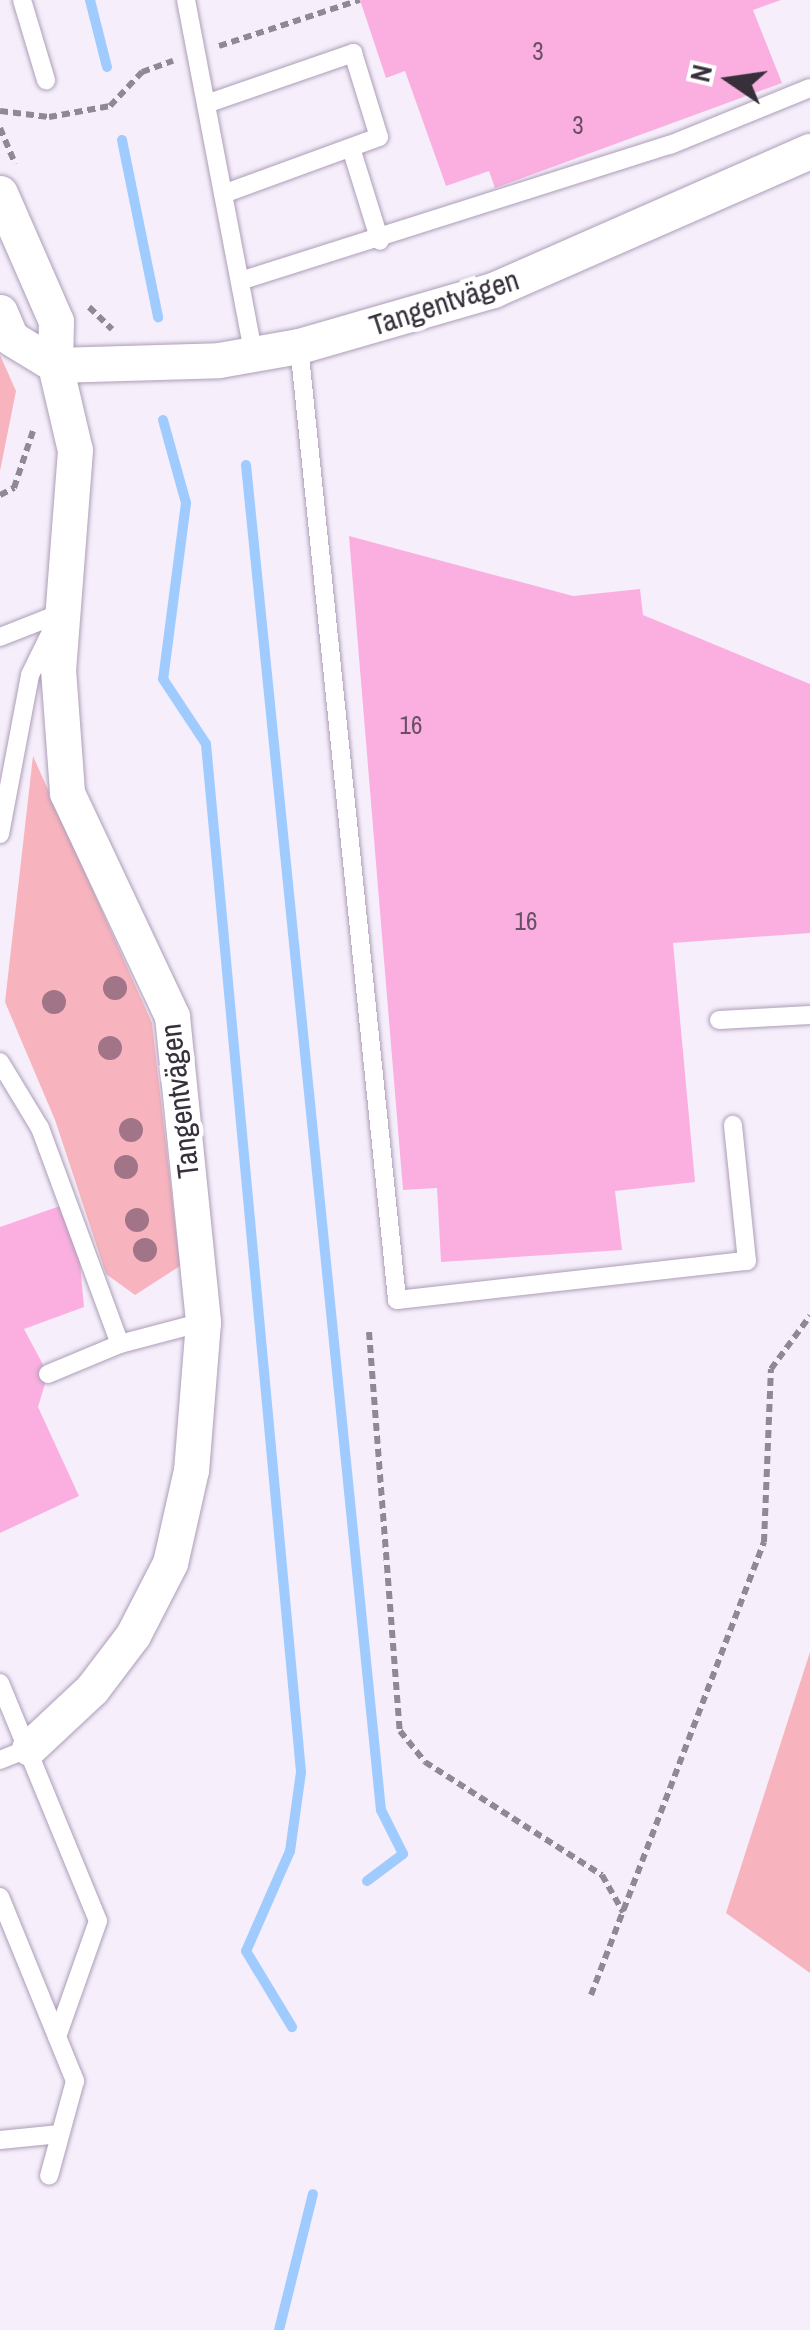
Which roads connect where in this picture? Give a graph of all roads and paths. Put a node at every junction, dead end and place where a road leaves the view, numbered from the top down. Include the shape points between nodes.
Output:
1 (22, 0) edge
2 (187, 0) edge
3 (46, 80) dead end
4 (810, 88) edge
5 (206, 104) junction
6 (351, 148) junction
7 (810, 151) edge
8 (0, 193) edge
9 (223, 194) junction
10 (380, 241) junction
11 (240, 281) junction
12 (0, 312) edge
13 (299, 346) junction
14 (254, 355) junction
15 (55, 366) junction
16 (38, 418) dead end
17 (0, 495) edge
18 (61, 613) junction
19 (0, 636) edge
20 (0, 834) edge
21 (810, 1015) edge
22 (719, 1020) dead end
23 (0, 1062) edge
24 (733, 1125) dead end
25 (810, 1316) edge
26 (203, 1322) junction
27 (369, 1332) dead end
28 (120, 1344) junction
29 (48, 1374) dead end
30 (0, 1683) edge
31 (14, 1754) edge
32 (0, 1897) edge
33 (624, 1912) junction
34 (591, 1994) dead end
35 (57, 2037) junction
36 (60, 2134) junction
37 (0, 2140) edge
38 (49, 2176) dead end

1 - 3 lane
2 - 5 lane
4 - 10 lane via 670,145
5 - 6 lane via 353,53 379,137
5 - 9 lane
6 - 9 lane
6 - 10 lane
7 - 13 street, Tangentvägen via 493,290
8 - 15 street, Tangentvägen via 56,321
9 - 11 lane
10 - 11 lane
11 - 14 lane
12 - 15 street via 12,338
13 - 14 street, Tangentvägen
13 - 24 lane via 397,1300 747,1260
14 - 15 street, Tangentvägen
15 - 18 street, Tangentvägen via 76,450
16 - 17 path via 14,488
18 - 19 lane
18 - 20 lane via 30,675
18 - 26 street, Tangentvägen via 67,793 172,1016
21 - 22 lane
23 - 28 lane via 40,1128
25 - 33 path via 771,1369 764,1542
26 - 28 lane
26 - 31 street, Tangentvägen via 191,1470 170,1563 133,1635 92,1690
27 - 33 path via 400,1731 424,1762 602,1875
28 - 29 lane
30 - 31 lane
31 - 35 lane via 98,1921
32 - 35 lane
33 - 34 path
35 - 36 lane via 75,2081
36 - 37 lane
36 - 38 lane

